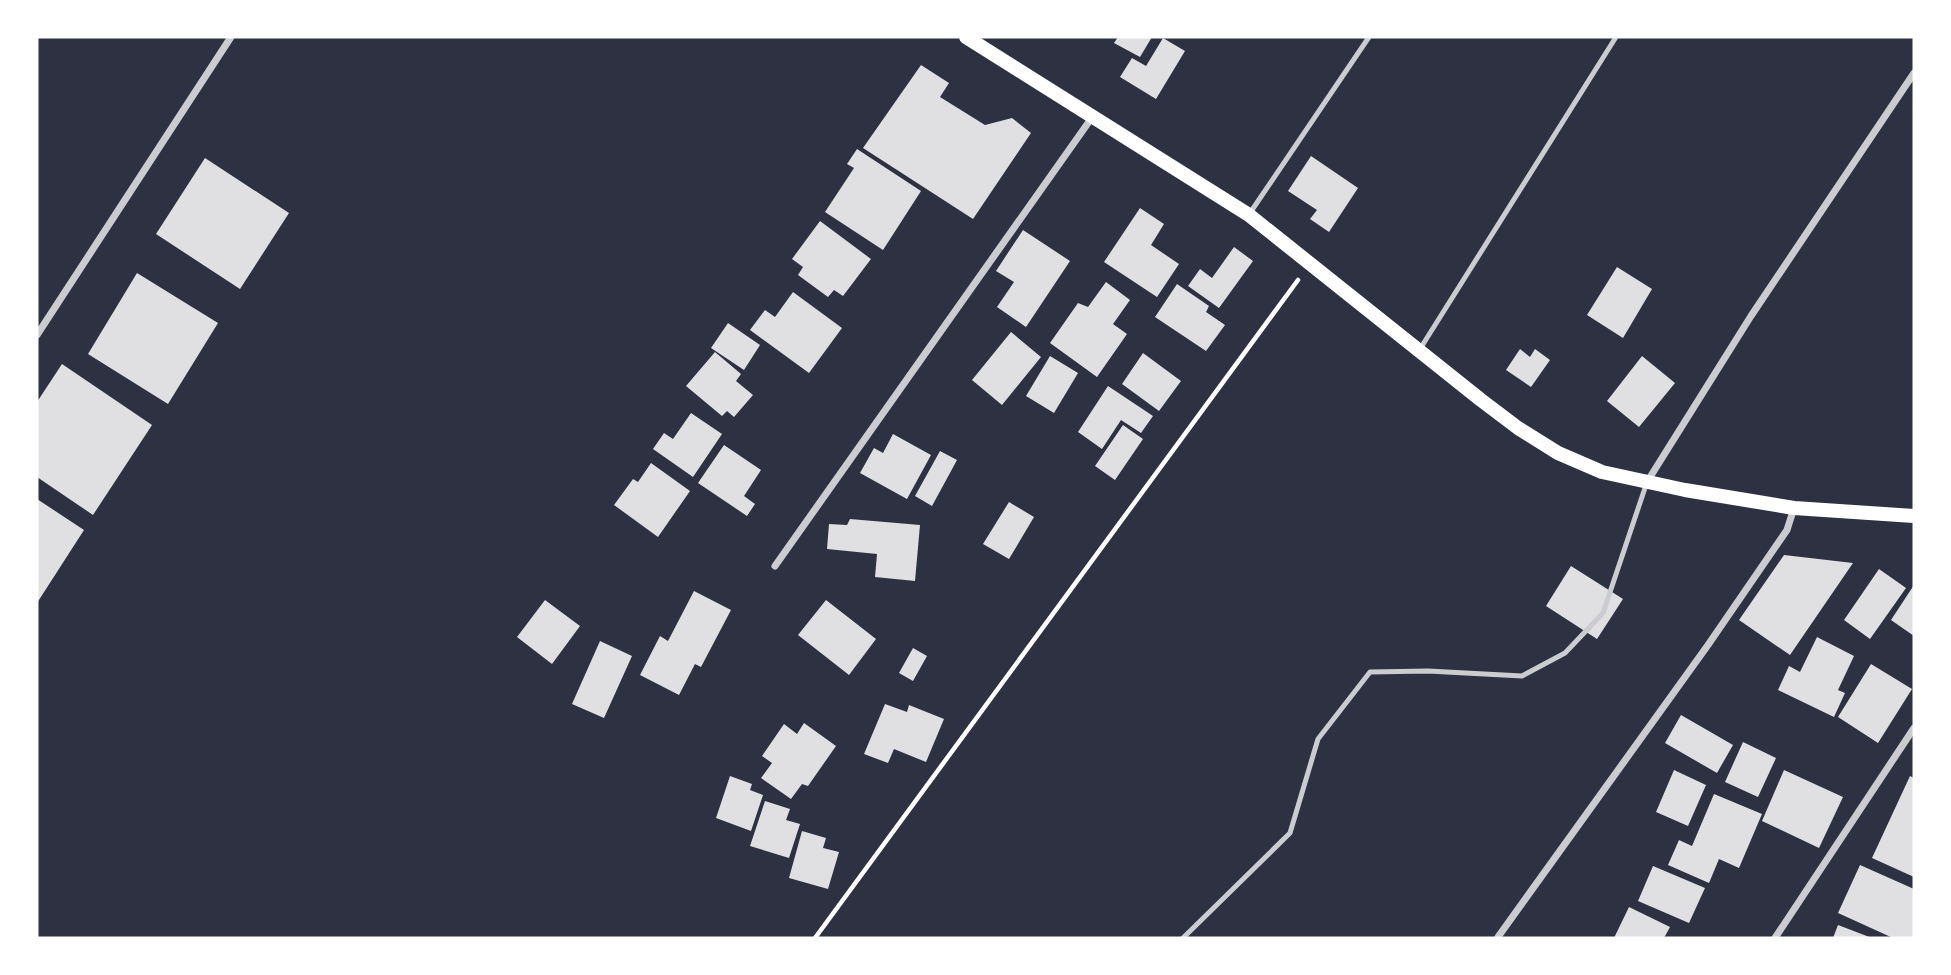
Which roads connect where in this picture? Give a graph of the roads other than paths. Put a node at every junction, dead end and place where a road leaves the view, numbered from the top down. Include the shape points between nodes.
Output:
1 (231, 37) edge
2 (967, 37) edge
3 (1369, 37) edge
4 (1616, 37) edge
5 (1914, 73) edge
6 (1093, 116) junction
7 (1248, 215) junction
8 (37, 335) edge
9 (1418, 352) junction
10 (1647, 482) junction
11 (1794, 508) junction
12 (1914, 516) edge
13 (775, 566) dead end
14 (1914, 728) edge
15 (1498, 937) edge
16 (1183, 938) edge
17 (1776, 938) edge

1 - 8 street
2 - 6 main road
3 - 7 lane
4 - 9 lane
5 - 10 street via 1751,316
6 - 7 main road
6 - 13 street
7 - 9 main road
9 - 10 main road via 1558,453 1602,472
10 - 11 main road
10 - 16 lane via 1603,613 1565,653 1522,676 1370,673 1318,739 1290,833
11 - 12 main road
11 - 15 street via 1787,530 1708,645
14 - 17 street

